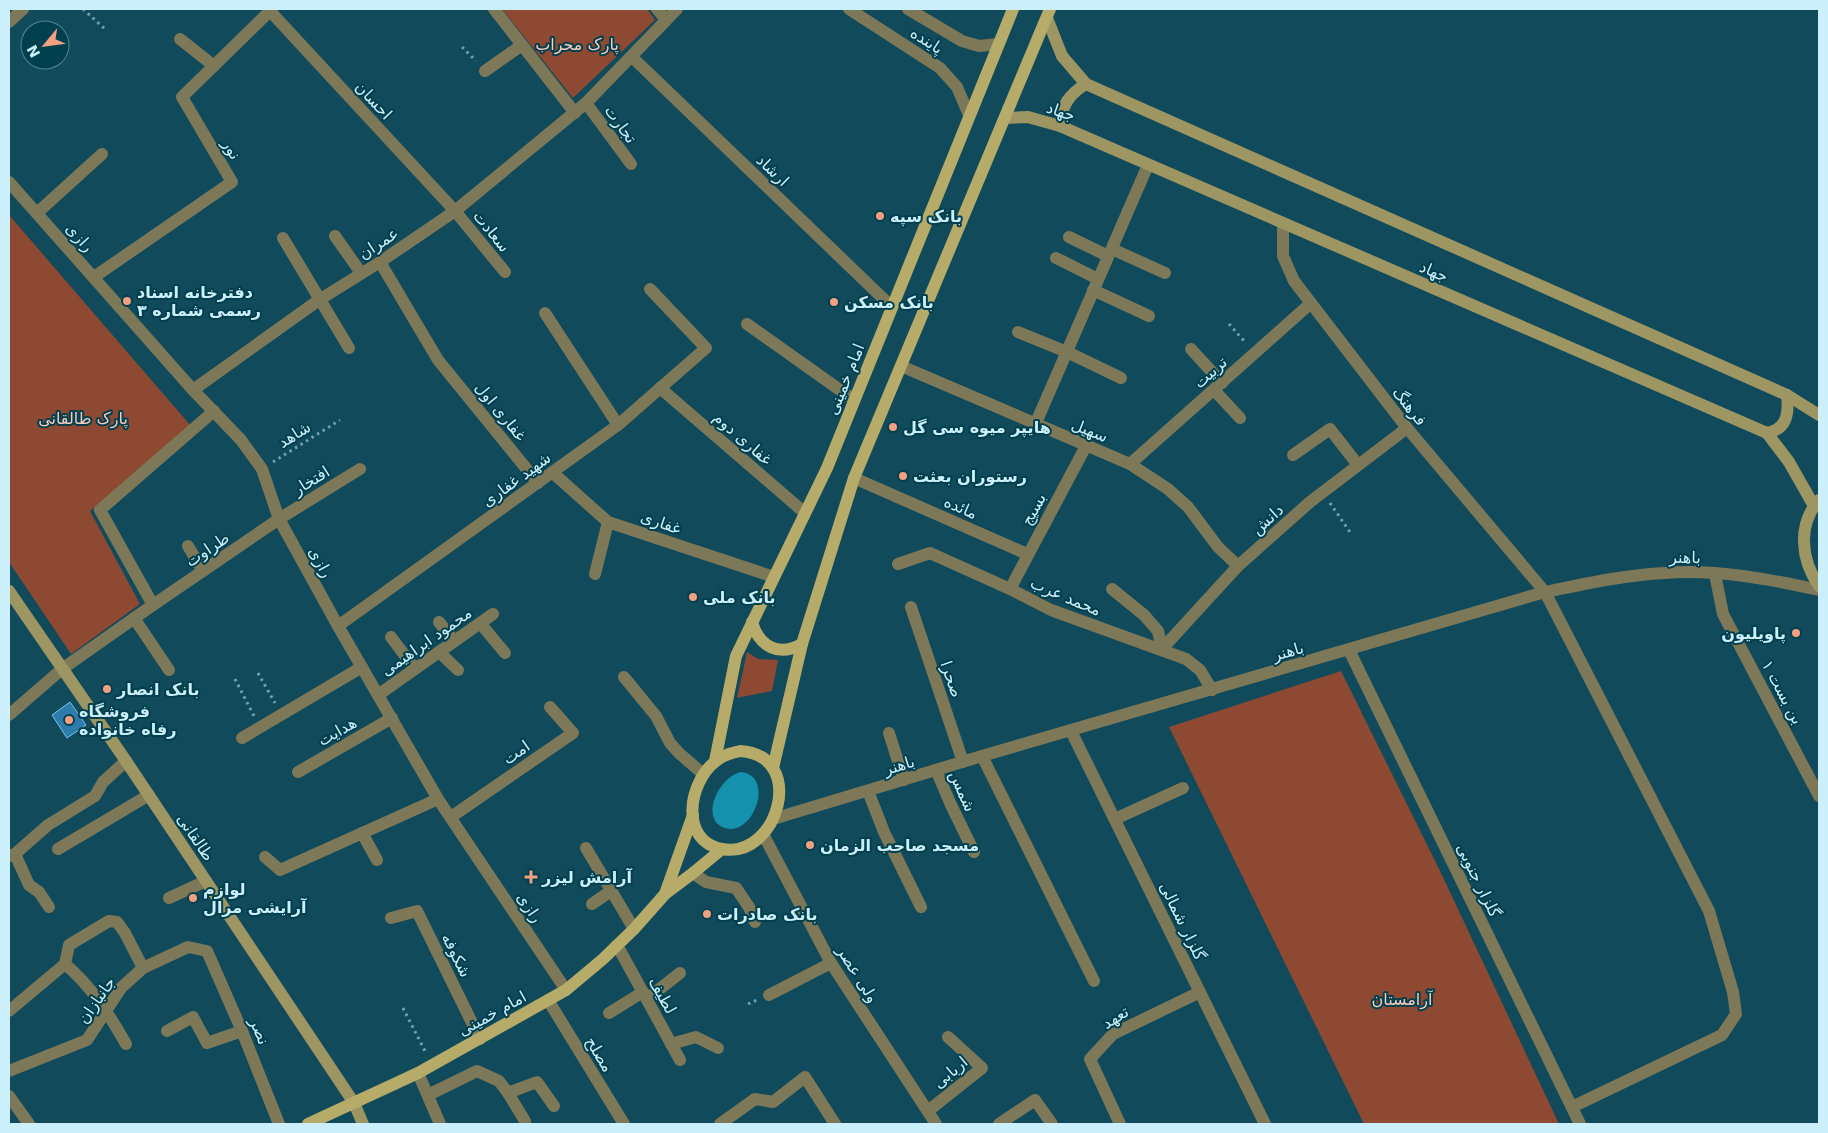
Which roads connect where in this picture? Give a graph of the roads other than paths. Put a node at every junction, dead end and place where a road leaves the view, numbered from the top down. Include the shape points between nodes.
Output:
1 (23, 9) edge
2 (494, 9) edge
3 (657, 9) edge
4 (677, 9) edge
5 (849, 9) edge
6 (908, 9) edge
7 (1013, 9) edge
8 (271, 10) edge
9 (1049, 13) edge
10 (666, 20) junction
11 (9, 22) edge
12 (180, 39) dead end
13 (998, 44) junction
14 (522, 45) junction
15 (632, 57) junction
16 (214, 66) junction
17 (485, 71) road end
18 (1086, 84) junction
19 (586, 104) junction
20 (575, 113) junction
21 (969, 115) junction
22 (1005, 118) junction
23 (1060, 126) junction
24 (102, 154) dead end
25 (631, 164) dead end
26 (1148, 164) junction
27 (9, 182) edge
28 (455, 211) junction
29 (37, 213) junction
30 (1282, 223) junction
31 (335, 236) dead end
32 (1069, 237) dead end
33 (283, 238) dead end
34 (1110, 252) junction
35 (1056, 258) dead end
36 (380, 262) junction
37 (505, 272) dead end
38 (361, 273) junction
39 (1165, 273) dead end
40 (94, 277) junction
41 (1096, 285) junction
42 (650, 289) dead end
43 (318, 300) junction
44 (1311, 303) junction
45 (892, 307) junction
46 (545, 313) dead end
47 (1149, 316) dead end
48 (747, 324) dead end
49 (1018, 332) dead end
50 (349, 348) dead end
51 (1191, 349) dead end
52 (1066, 352) junction
53 (901, 366) junction
54 (1121, 378) dead end
55 (1218, 386) junction
56 (660, 388) junction
57 (192, 390) junction
58 (1787, 395) junction
59 (854, 400) junction
60 (214, 411) junction
61 (1819, 415) edge
62 (1240, 418) dead end
63 (618, 425) junction
64 (1035, 425) junction
65 (1407, 428) junction
66 (1767, 433) junction
67 (1086, 446) junction
68 (1293, 454) dead end
69 (1130, 464) junction
70 (1358, 465) junction
71 (360, 469) dead end
72 (552, 472) junction
73 (854, 478) junction
74 (538, 483) junction
75 (1816, 503) edge
76 (805, 513) junction
77 (279, 519) junction
78 (608, 522) junction
79 (188, 546) dead end
80 (1027, 554) junction
81 (898, 564) dead end
82 (1238, 566) junction
83 (203, 571) junction
84 (595, 574) dead end
85 (1715, 574) junction
86 (774, 577) junction
87 (1819, 586) edge
88 (1010, 589) junction
89 (1112, 589) dead end
90 (1819, 590) edge
91 (9, 591) edge
92 (1545, 592) junction
93 (153, 605) junction
94 (911, 607) dead end
95 (493, 614) dead end
96 (134, 618) junction
97 (439, 622) dead end
98 (752, 622) junction
99 (480, 623) junction
100 (338, 626) junction
101 (391, 637) dead end
102 (454, 641) junction
103 (802, 644) junction
104 (1162, 649) junction
105 (1349, 650) junction
106 (439, 652) junction
107 (506, 653) dead end
108 (362, 667) junction
109 (415, 668) junction
110 (62, 669) junction
111 (169, 670) dead end
112 (458, 670) dead end
113 (624, 677) dead end
114 (1212, 690) junction
115 (378, 694) junction
116 (550, 707) dead end
117 (9, 715) edge
118 (392, 718) junction
119 (1071, 731) junction
120 (889, 733) dead end
121 (242, 738) dead end
122 (982, 756) junction
123 (126, 760) junction
124 (715, 761) junction
125 (963, 762) junction
126 (773, 768) junction
127 (936, 770) junction
128 (298, 772) dead end
129 (703, 774) junction
130 (904, 780) junction
131 (1183, 788) dead end
132 (868, 791) junction
133 (149, 795) junction
134 (1819, 796) edge
135 (438, 799) junction
136 (692, 815) junction
137 (450, 817) junction
138 (773, 819) junction
139 (1114, 819) junction
140 (362, 834) junction
141 (764, 834) junction
142 (58, 848) dead end
143 (586, 848) dead end
144 (722, 849) junction
145 (974, 852) dead end
146 (12, 855) edge
147 (265, 857) dead end
148 (377, 860) dead end
149 (694, 873) junction
150 (206, 881) junction
151 (611, 891) junction
152 (665, 894) junction
153 (169, 898) dead end
154 (592, 904) dead end
155 (49, 907) dead end
156 (921, 907) dead end
157 (391, 918) dead end
158 (755, 922) dead end
159 (634, 929) junction
160 (617, 945) junction
161 (207, 951) joint
162 (64, 964) junction
163 (831, 964) junction
164 (142, 968) junction
165 (680, 973) dead end
166 (1094, 981) dead end
167 (566, 990) junction
168 (1200, 992) junction
169 (769, 995) dead end
170 (645, 996) junction
171 (548, 1000) junction
172 (106, 1009) junction
173 (9, 1011) edge
174 (609, 1013) dead end
175 (167, 1031) dead end
176 (242, 1031) junction
177 (948, 1037) dead end
178 (480, 1039) junction
179 (126, 1044) dead end
180 (671, 1044) junction
181 (718, 1048) dead end
182 (680, 1060) dead end
183 (9, 1071) edge
184 (418, 1073) junction
185 (508, 1093) junction
186 (428, 1095) junction
187 (9, 1096) edge
188 (354, 1103) junction
189 (554, 1106) dead end
190 (1572, 1107) junction
191 (928, 1111) junction
192 (525, 1121) dead end
193 (29, 1124) edge
194 (279, 1124) edge
195 (308, 1124) edge
196 (363, 1124) edge
197 (440, 1124) edge
198 (624, 1124) edge
199 (720, 1124) edge
200 (835, 1124) edge
201 (936, 1124) edge
202 (999, 1124) edge
203 (1052, 1124) edge
204 (1120, 1124) edge
205 (1265, 1124) edge
206 (1580, 1124) edge

1 - 11 street
2 - 14 street
3 - 10 street
4 - 10 street, عمران
5 - 21 street, پاینده via 940,68 957,87
6 - 13 street, پاینده via 962,41 979,46
7 - 13 main road, امام خمینی
8 - 16 street, نور
8 - 28 street, احسان
9 - 18 main road, جهاد via 1062,56
9 - 22 main road
10 - 15 street, عمران
12 - 16 street
13 - 21 main road, امام خمینی
14 - 17 street
14 - 20 street
15 - 19 street, عمران
15 - 45 street, ارشاد
16 - 40 street, نور via 182,97 232,182
18 - 23 main road via 1066,101
18 - 58 main road, جهاد
19 - 20 street, عمران
19 - 25 street, تجارت
20 - 28 street, عمران
21 - 45 main road, امام خمینی
22 - 23 main road, جهاد via 1028,117
22 - 53 main road
23 - 26 main road, جهاد
24 - 29 street
26 - 30 main road, جهاد
26 - 34 street
27 - 29 street, رازی
28 - 36 street, عمران
28 - 37 street, سعادت
29 - 40 street, رازی
30 - 44 street, فرهنگ via 1284,256 1294,281
30 - 66 main road, جهاد
31 - 38 street
32 - 34 street
33 - 43 street
34 - 39 street
34 - 41 street
35 - 41 street
36 - 38 street, عمران
36 - 74 street, غفاری اول via 438,360
38 - 43 street, عمران
40 - 57 street, رازی
41 - 47 street
41 - 52 street
42 - 56 street, شهید غفاری via 706,348
43 - 50 street
43 - 57 street, عمران
44 - 55 street, تربیت
44 - 65 street, فرهنگ
45 - 59 main road, امام خمینی
46 - 63 street
48 - 59 street
49 - 52 street
51 - 55 street
52 - 54 street
52 - 64 street
53 - 64 street, سهیل
53 - 73 main road
55 - 62 street
55 - 69 street, تربیت
56 - 63 street, شهید غفاری
56 - 76 street, غفاری دوم
57 - 60 street, رازی
58 - 61 main road, جهاد
58 - 66 main road via 1788,408 1783,424 1776,431
59 - 76 main road, امام خمینی
60 - 77 street, رازی via 262,469
60 - 93 street via 100,510
63 - 72 street, شهید غفاری
64 - 67 street, سهیل
65 - 70 street, دانش
65 - 92 street, فرهنگ
66 - 75 main road, جهاد
67 - 69 street, سهیل
67 - 80 street, بسیج
68 - 70 street via 1330,429
69 - 82 street, سهیل via 1168,488 1188,506 1218,547
70 - 82 street, دانش
71 - 77 street, افتخار
72 - 74 street, شهید غفاری
72 - 78 street, غفاری
73 - 80 street, مائده
73 - 103 main road
74 - 100 street, شهید غفاری
75 - 87 main road via 1807,520 1804,538 1805,557
76 - 86 main road, امام خمینی
77 - 83 street, طراوت
77 - 100 street, رازی
78 - 84 street
78 - 86 street, غفاری
79 - 83 street
80 - 88 street, بسیج
81 - 88 street, محمد عرب via 930,553
82 - 104 street, دانش
83 - 93 street, طراوت
85 - 90 street, باهنر via 1771,579
85 - 92 street, باهنر via 1666,572 1596,581
85 - 134 street, بن بست ۱ via 1723,614
86 - 98 main road, امام خمینی
88 - 104 street, محمد عرب via 1051,610
89 - 104 street via 1158,630
91 - 110 main road, طالقانی
92 - 105 street, باهنر
92 - 190 street, فرهنگ via 1709,911 1734,992 1736,1014 1722,1035
93 - 96 street, طراوت
94 - 125 street, صحرا
95 - 99 street, محمود ابراهیمی
96 - 110 street, طراوت
96 - 111 street
97 - 102 street
98 - 103 main road via 760,639 776,649 785,650
98 - 124 main road, امام خمینی via 736,656
99 - 102 street, محمود ابراهیمی
99 - 107 street
100 - 108 street, رازی
101 - 109 street
102 - 106 street, محمود ابراهیمی
103 - 126 main road
104 - 114 street, محمد عرب via 1186,659 1200,670
105 - 114 street, باهنر
105 - 190 street, گلزار جنوبی
106 - 109 street, محمود ابراهیمی
106 - 112 street
108 - 115 street, رازی
108 - 121 street
109 - 115 street, محمود ابراهیمی
110 - 117 street, طراوت
110 - 123 main road, طالقانی
113 - 129 street via 656,716 670,743
114 - 119 street, باهنر
115 - 118 street, رازی
116 - 137 street, امت via 573,733
118 - 128 street, هدایت
118 - 135 street, رازی
119 - 122 street, باهنر
119 - 139 street, گلزار شمالی
120 - 130 street
122 - 125 street, باهنر
122 - 166 street
123 - 133 main road, طالقانی
123 - 146 street via 103,782 95,796 48,825
124 - 126 main road via 731,753 750,752 759,755
124 - 129 main road
125 - 127 street, باهنر
126 - 138 main road via 780,794
127 - 130 street, باهنر
127 - 145 street, شمس
129 - 136 main road via 693,798
130 - 132 street, باهنر
131 - 139 street
132 - 138 street, باهنر
132 - 156 street
133 - 142 street
133 - 150 main road, طالقانی
135 - 137 street, رازی
135 - 140 street
136 - 144 main road via 698,833
136 - 152 main road, امام خمینی
137 - 167 street, رازی
138 - 141 main road
139 - 168 street, گلزار شمالی
140 - 147 street via 280,870
140 - 148 street
141 - 144 main road via 741,848
141 - 163 street, ولی عصر
143 - 151 street
144 - 149 main road, امام خمینی
146 - 155 street via 29,885 39,892
149 - 152 main road, امام خمینی
149 - 158 street via 706,882 736,888
150 - 153 street
150 - 188 main road, طالقانی
151 - 154 street
151 - 159 street
152 - 159 main road, امام خمینی
157 - 178 street, شکوفه via 417,911
159 - 160 main road, امام خمینی
160 - 167 main road, امام خمینی
160 - 170 street, لطیف
161 - 164 street, جانبازان via 188,947
161 - 176 street, نصر
162 - 164 street via 69,945 109,921 118,922 126,933
162 - 172 street via 75,972
162 - 173 street
163 - 169 street
163 - 191 street, ولی عصر
164 - 172 street, جانبازان
165 - 170 street
167 - 171 main road, امام خمینی
168 - 204 street, تعهد via 1113,1034 1090,1059
168 - 205 street, گلزار شمالی
170 - 174 street
170 - 180 street, لطیف
171 - 178 main road, امام خمینی
171 - 198 street, مصلح
172 - 179 street
172 - 183 street, جانبازان via 88,1040
175 - 176 street via 193,1017 207,1043
176 - 194 street, نصر
177 - 191 street, اربابی via 982,1068
178 - 184 main road, امام خمینی
180 - 181 street via 696,1037
180 - 182 street, لطیف
184 - 186 street
184 - 188 main road, امام خمینی
185 - 186 street via 499,1081 477,1071
185 - 189 street via 537,1082
185 - 192 street
186 - 197 street
187 - 193 street
188 - 195 main road, امام خمینی
188 - 196 main road, طالقانی
190 - 206 street, گلزار جنوبی
191 - 201 street, ولی عصر
199 - 200 street via 756,1098 773,1102 805,1077
202 - 203 street via 1035,1100

